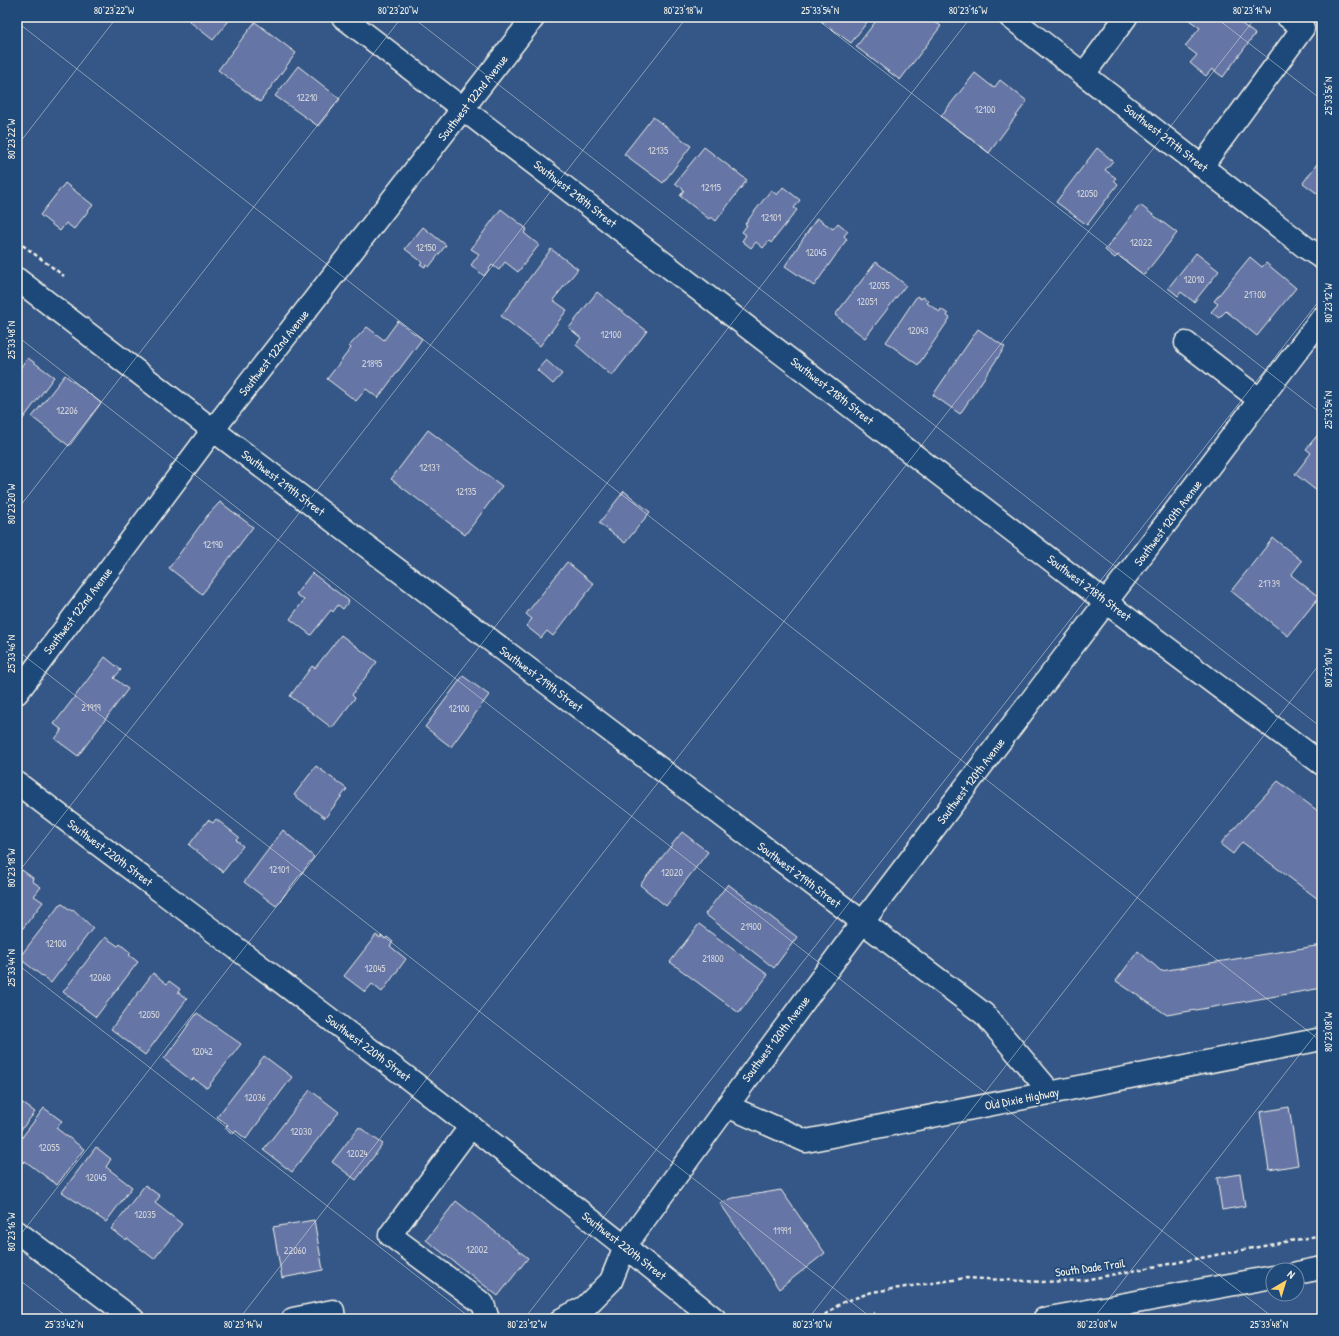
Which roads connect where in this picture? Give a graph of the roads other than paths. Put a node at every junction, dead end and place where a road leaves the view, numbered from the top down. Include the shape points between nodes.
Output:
1 (343, 17) edge
2 (534, 17) edge
3 (1010, 17) edge
4 (1126, 17) edge
5 (1288, 17) edge
6 (1084, 74) junction
7 (464, 109) junction
8 (1202, 166) junction
9 (1322, 258) edge
10 (17, 279) edge
11 (1322, 318) edge
12 (1186, 343) dead end
13 (1260, 400) junction
14 (213, 430) junction
15 (1107, 603) junction
16 (17, 693) edge
17 (1322, 764) edge
18 (17, 783) edge
19 (862, 923) junction
20 (1322, 1039) edge
21 (1051, 1094) junction
22 (727, 1106) junction
23 (471, 1126) junction
24 (17, 1232) edge
25 (625, 1246) junction
26 (1322, 1268) edge
27 (1305, 1271) edge
28 (1265, 1278) edge
29 (133, 1319) edge
30 (293, 1319) edge
31 (334, 1319) edge
32 (488, 1319) edge
33 (562, 1319) edge
34 (715, 1319) edge
35 (1044, 1319) edge

1 - 7 street, Southwest 218th Street
2 - 7 street, Southwest 122nd Avenue
3 - 6 street, Southwest 217th Street
4 - 6 street
5 - 8 street via 1303,28
6 - 8 street, Southwest 217th Street
7 - 14 street, Southwest 122nd Avenue
7 - 15 street, Southwest 218th Street
8 - 9 street, Southwest 217th Street
10 - 14 street, Southwest 219th Street
11 - 13 street, Southwest 120th Avenue
12 - 13 street
13 - 15 street, Southwest 120th Avenue
14 - 16 street, Southwest 122nd Avenue
14 - 19 street, Southwest 219th Street
15 - 17 street, Southwest 218th Street
15 - 19 street, Southwest 120th Avenue
18 - 23 street, Southwest 220th Street
19 - 21 street, Southwest 219th Street via 984,1014
19 - 22 street, Southwest 120th Avenue
20 - 21 street, Old Dixie Highway
21 - 22 street, Old Dixie Highway via 806,1141
22 - 25 street, Southwest 120th Avenue
23 - 25 street, Southwest 220th Street
23 - 32 street via 390,1235 482,1304
24 - 29 street
25 - 33 street via 611,1281 585,1307
25 - 34 street, Southwest 220th Street
26 - 27 street
28 - 35 street
30 - 31 street via 333,1311

